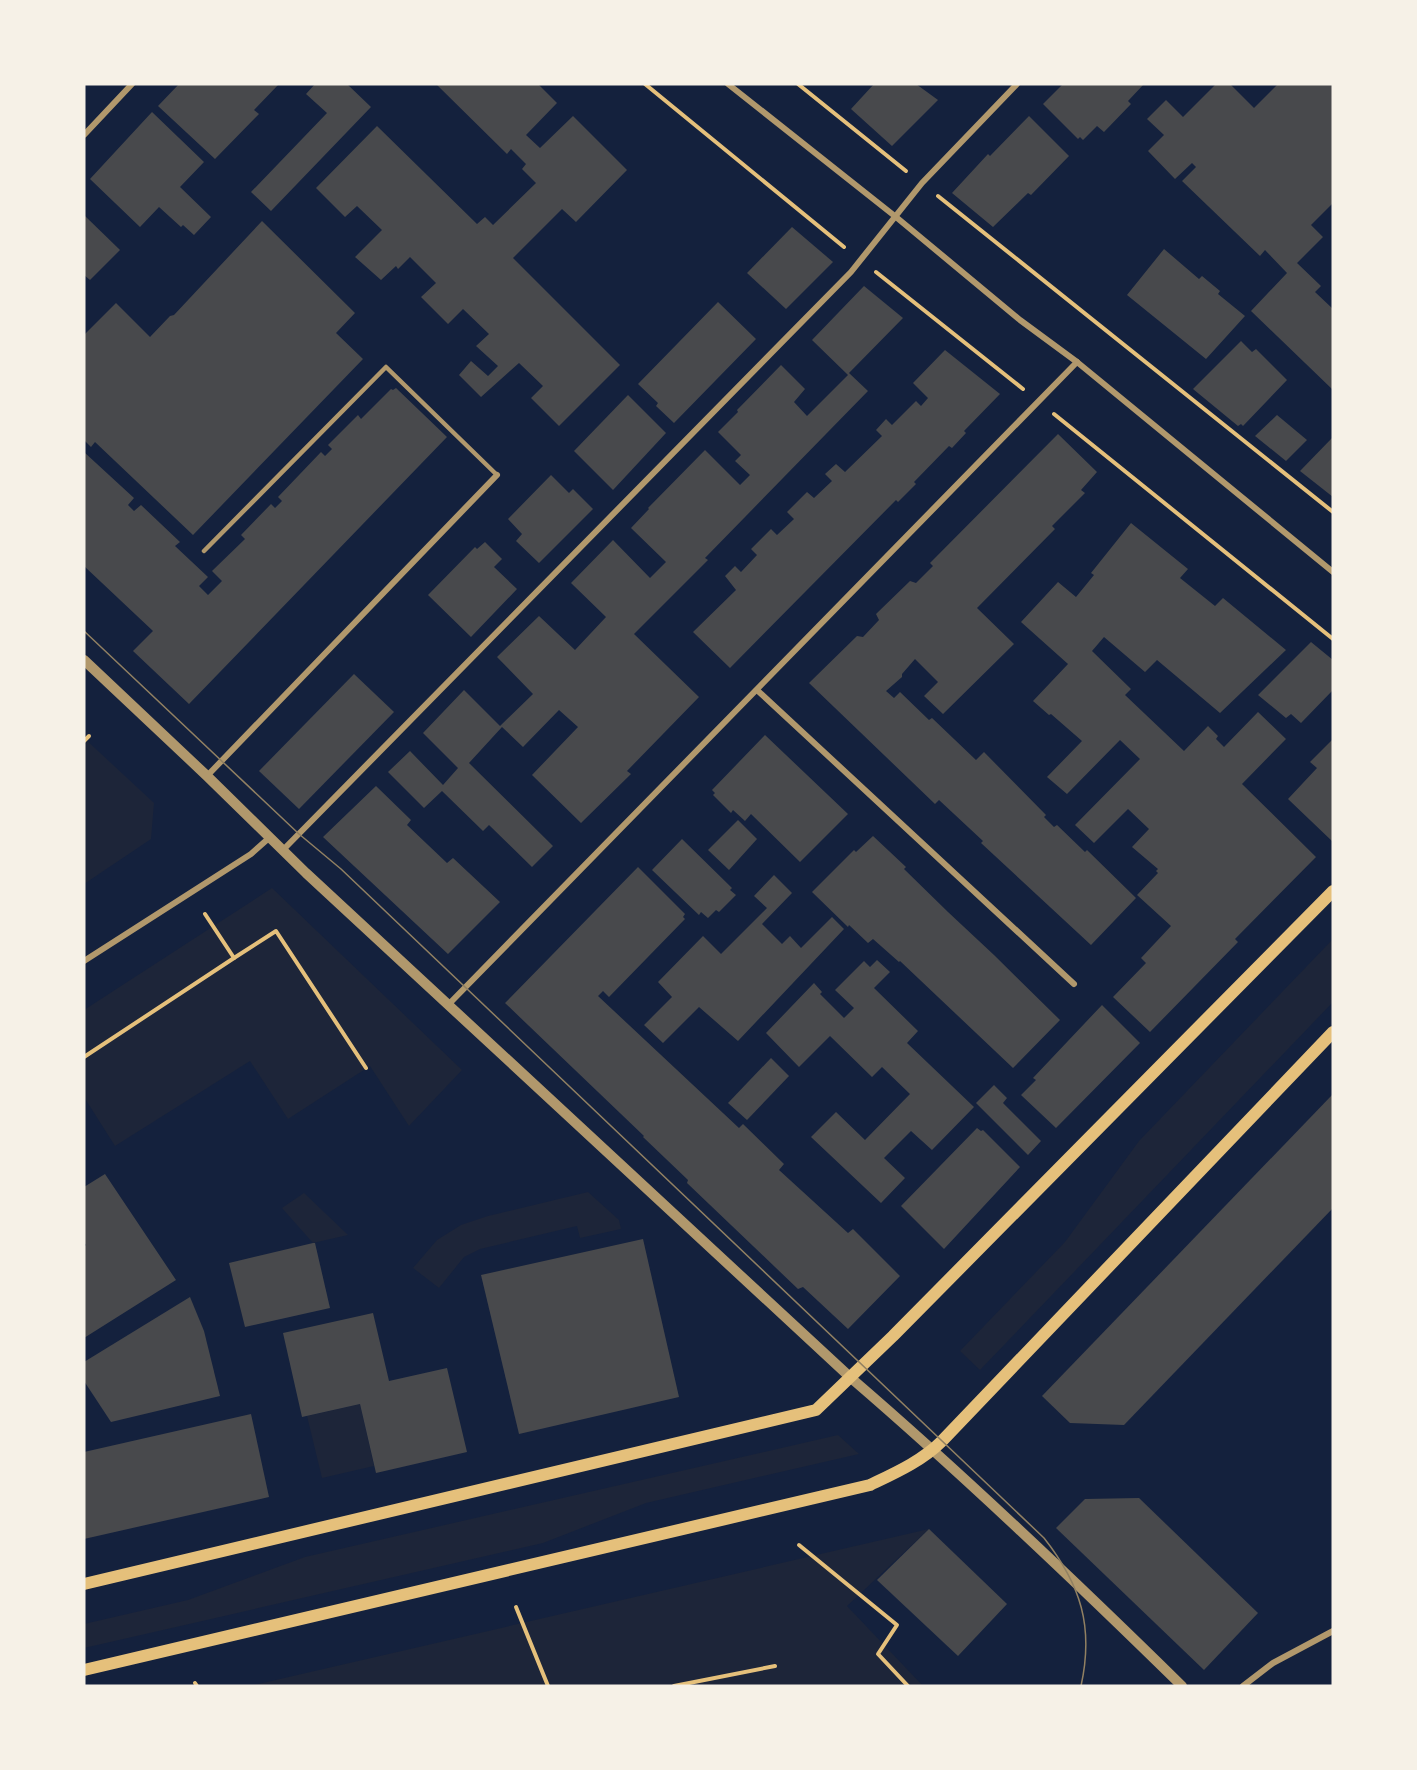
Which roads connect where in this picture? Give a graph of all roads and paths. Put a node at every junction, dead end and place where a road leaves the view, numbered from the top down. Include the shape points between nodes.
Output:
1 (132, 84) edge
2 (645, 84) edge
3 (728, 84) edge
4 (798, 84) edge
5 (1017, 84) edge
6 (84, 135) edge
7 (922, 183) junction
8 (896, 217) junction
9 (861, 261) junction
10 (1077, 362) junction
11 (1040, 402) junction
12 (497, 475) joint
13 (1333, 512) edge
14 (204, 551) dead end
15 (1333, 572) edge
16 (1333, 639) edge
17 (84, 660) edge
18 (757, 690) junction
19 (89, 735) dead end
20 (84, 741) edge
21 (207, 776) junction
22 (270, 838) junction
23 (282, 851) junction
24 (1333, 891) edge
25 (205, 914) dead end
26 (234, 958) junction
27 (84, 961) edge
28 (1074, 984) dead end
29 (448, 1005) junction
30 (1333, 1032) edge
31 (84, 1056) edge
32 (366, 1068) dead end
33 (851, 1378) junction
34 (934, 1449) junction
35 (799, 1545) dead end
36 (84, 1584) edge
37 (516, 1607) dead end
38 (1333, 1631) edge
39 (775, 1666) dead end
40 (84, 1670) edge
41 (548, 1686) edge
42 (674, 1686) edge
43 (908, 1686) edge
44 (1182, 1686) edge
45 (1243, 1686) edge

1 - 6 street
2 - 9 path
3 - 8 street
4 - 7 path
5 - 7 street
7 - 8 street
7 - 13 path
8 - 9 street
8 - 10 street
9 - 11 path
9 - 23 street
10 - 11 street
10 - 15 street
11 - 16 path
11 - 18 street
12 - 14 lane via 386,367
12 - 21 street
17 - 21 street
18 - 28 street
18 - 29 street
19 - 20 path
21 - 22 street
22 - 23 street
22 - 27 street
23 - 29 street
24 - 33 main road
25 - 26 path
26 - 31 path
26 - 32 path via 276,931
29 - 33 street
30 - 34 main road
33 - 34 street
33 - 36 main road via 816,1410
34 - 40 main road via 870,1485
34 - 44 street
35 - 43 path via 897,1625 878,1654
37 - 41 path
38 - 45 street via 1273,1663
39 - 42 path

